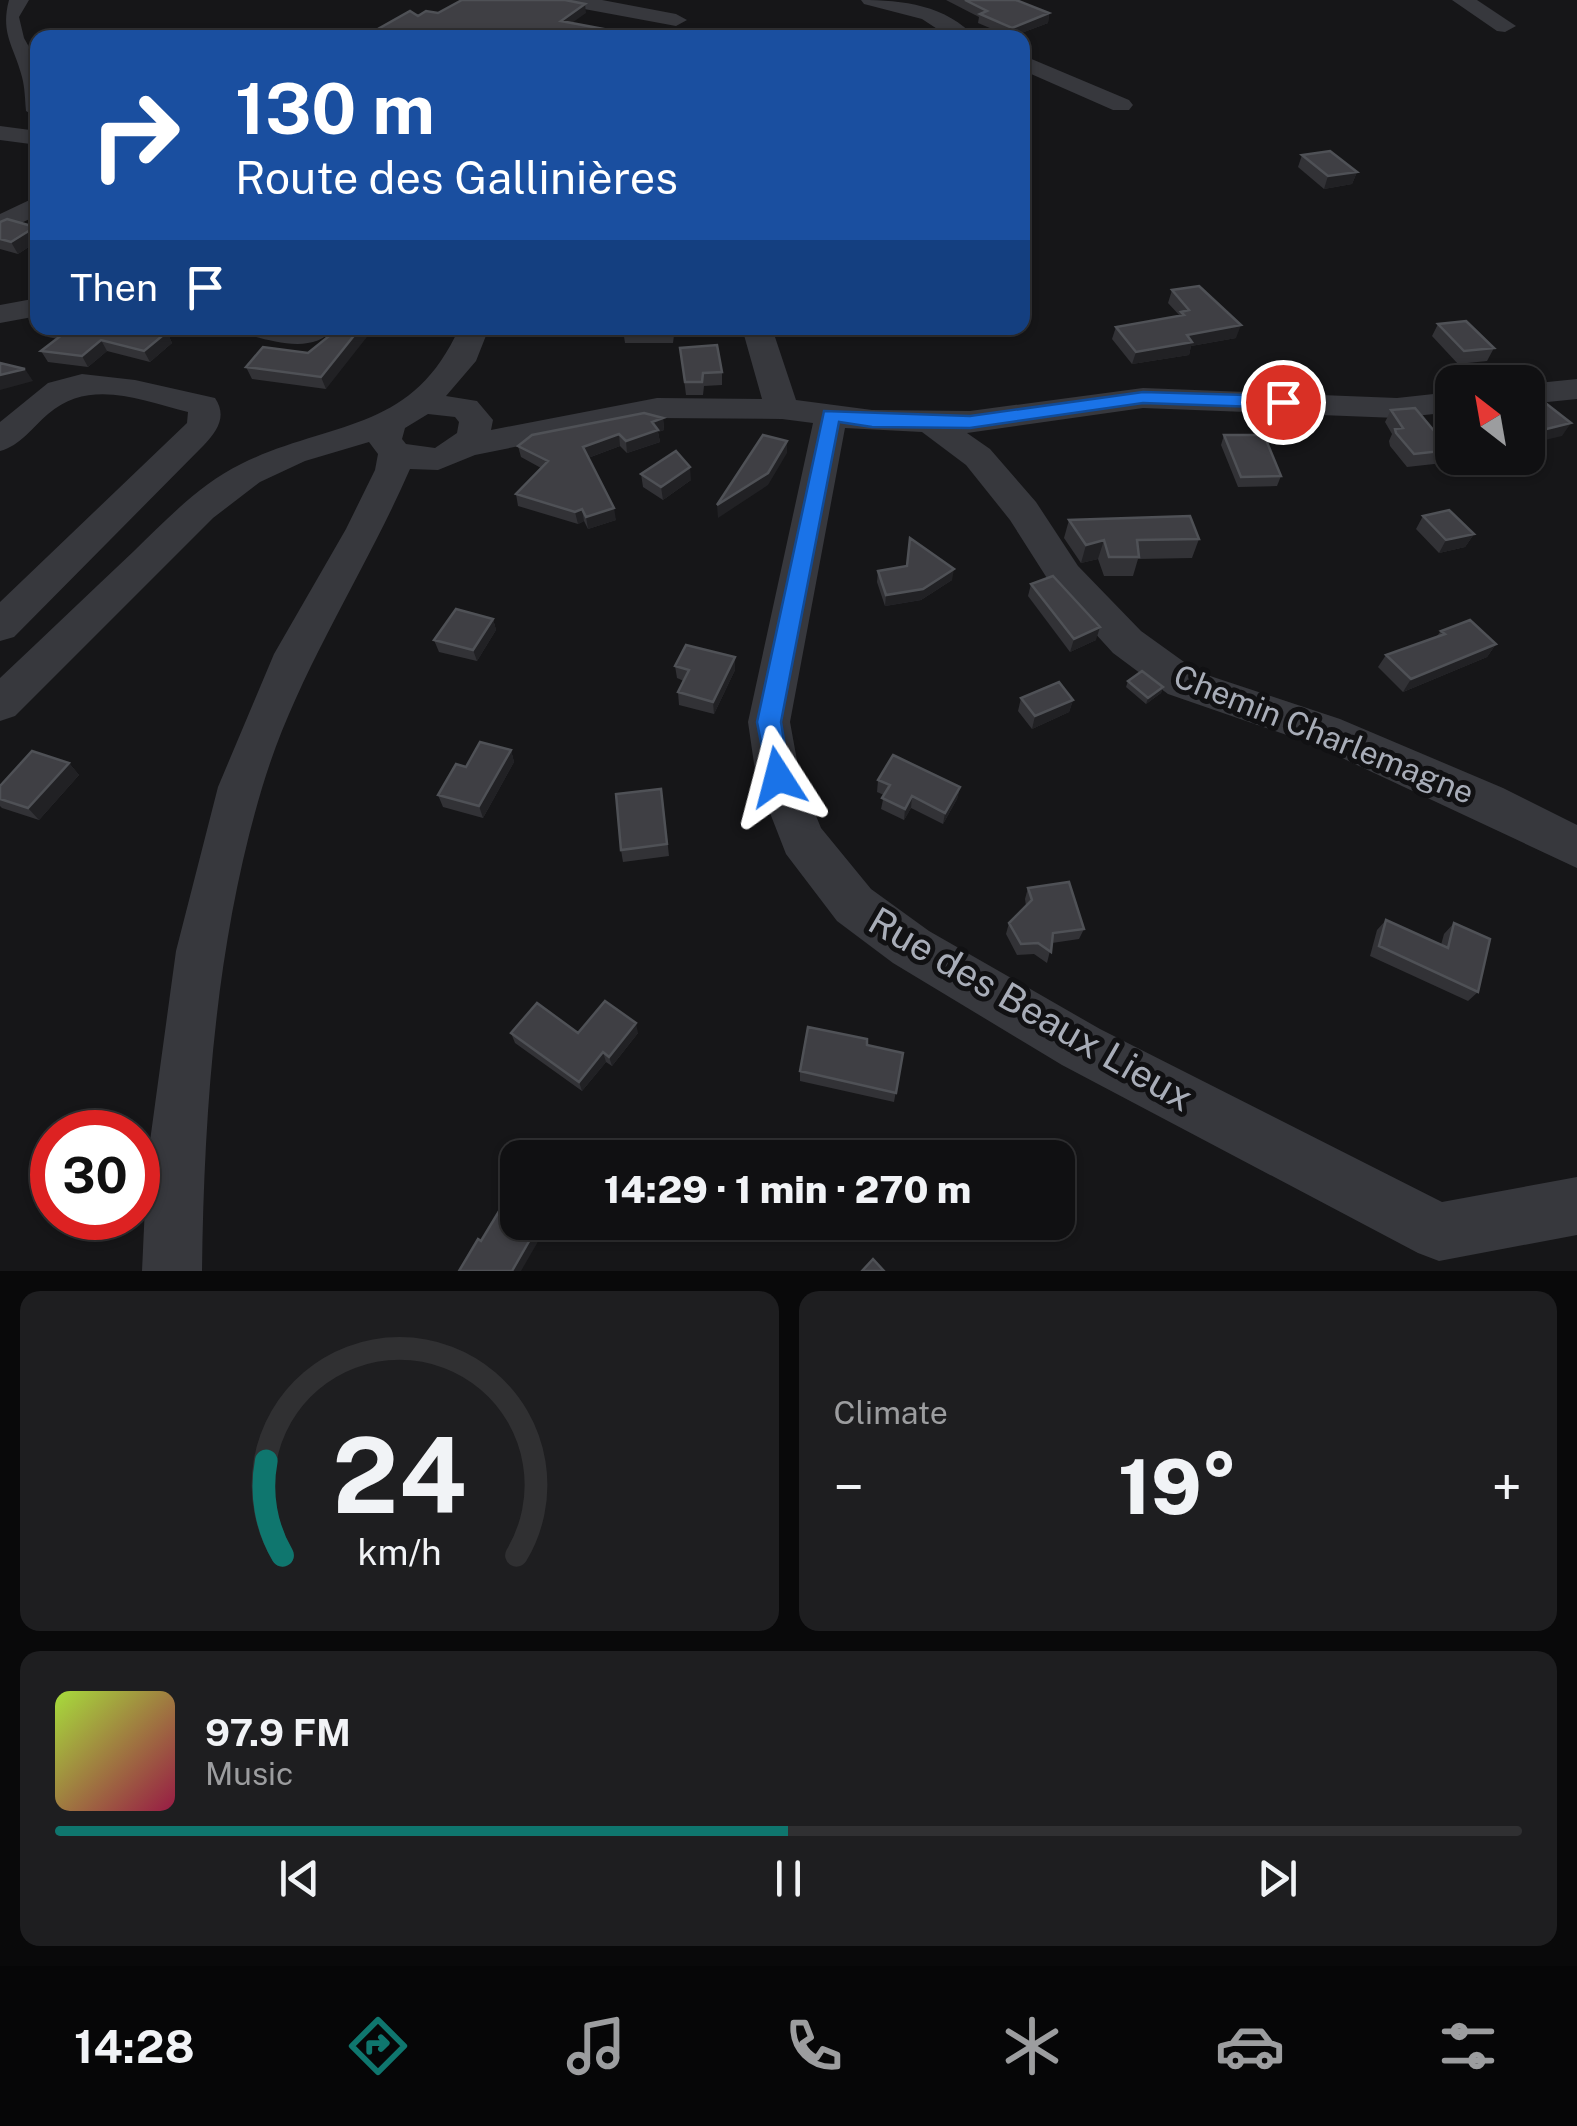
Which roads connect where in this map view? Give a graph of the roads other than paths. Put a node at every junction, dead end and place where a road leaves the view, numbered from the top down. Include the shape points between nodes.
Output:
1 (19, 0) edge
2 (568, 0) edge
3 (871, 0) edge
4 (1462, 0) edge
5 (1505, 26) dead end
6 (667, 30) edge
7 (954, 30) edge
8 (1030, 65) edge
9 (30, 69) edge
10 (1121, 105) dead end
11 (0, 133) edge
12 (30, 137) edge
13 (30, 208) edge
14 (0, 225) edge
15 (30, 308) edge
16 (0, 314) edge
17 (471, 335) edge
18 (759, 335) edge
19 (460, 361) junction
20 (1577, 389) edge
21 (1545, 392) edge
22 (1435, 404) edge
23 (782, 408) junction
24 (831, 415) junction
25 (929, 421) junction
26 (396, 434) junction
27 (466, 434) junction
28 (0, 440) edge
29 (364, 530) junction
30 (0, 626) edge
31 (0, 704) edge
32 (1577, 848) edge
33 (1577, 1206) edge
34 (172, 1271) edge

1 - 9 street via 8,17
2 - 6 street via 682,15
3 - 7 street via 929,14
4 - 5 street
8 - 10 street
11 - 12 street
13 - 14 street
15 - 16 street
17 - 19 street
18 - 23 street
19 - 26 street
19 - 27 street
20 - 21 street
22 - 25 street via 1143,398 970,422
23 - 24 street
23 - 27 street via 658,408
24 - 25 street
24 - 33 street, Rue des Beaux Lieux via 769,722 778,777 802,840 854,905 911,947 1081,1047 1439,1232
25 - 32 street, Chemin Charlemagne via 978,458 1024,511 1065,576 1127,642 1183,683 1325,731
26 - 27 street via 420,460
26 - 27 street via 453,404
26 - 29 street via 392,470
26 - 31 street via 293,453 248,474 200,509
27 - 29 street
28 - 30 street via 71,386 203,405 206,413 184,447
29 - 34 street via 294,654 240,787 202,951 174,1164

